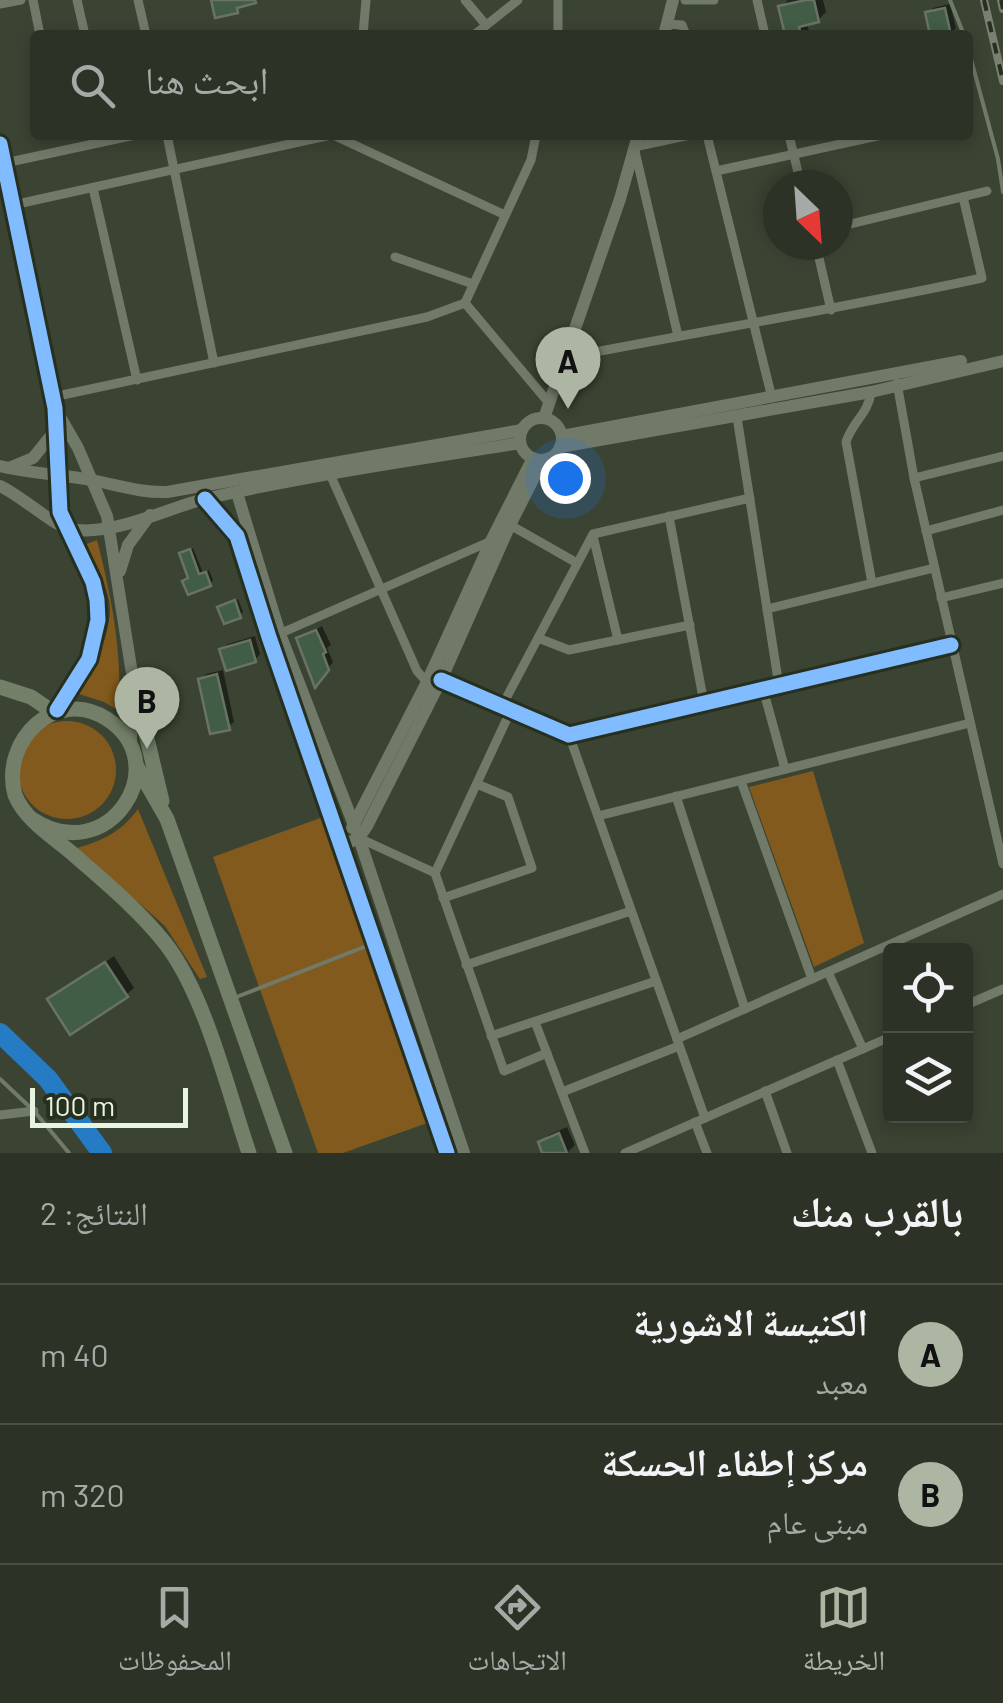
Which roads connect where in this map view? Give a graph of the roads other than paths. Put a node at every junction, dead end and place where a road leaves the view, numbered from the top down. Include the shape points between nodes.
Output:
1 (21, 0) edge
2 (33, 0) edge
3 (77, 0) edge
4 (138, 0) edge
5 (366, 0) edge
6 (465, 0) edge
7 (518, 0) edge
8 (558, 0) edge
9 (673, 0) edge
10 (685, 0) edge
11 (714, 0) edge
12 (756, 0) edge
13 (950, 0) edge
14 (0, 4) edge
15 (486, 26) junction
16 (665, 29) edge
17 (39, 30) edge
18 (84, 30) edge
19 (145, 30) edge
20 (363, 30) edge
21 (481, 30) edge
22 (558, 30) edge
23 (764, 30) edge
24 (962, 30) edge
25 (973, 66) edge
26 (112, 140) edge
27 (167, 140) edge
28 (310, 140) edge
29 (343, 140) edge
30 (535, 140) edge
31 (708, 140) edge
32 (790, 140) edge
33 (859, 140) edge
34 (636, 141) edge
35 (0, 144) edge
36 (794, 154) junction
37 (5, 163) junction
38 (798, 170) edge
39 (174, 171) junction
40 (716, 171) junction
41 (93, 188) junction
42 (986, 191) dead end
43 (1003, 192) edge
44 (963, 196) junction
45 (14, 204) junction
46 (506, 215) junction
47 (853, 223) edge
48 (395, 257) dead end
49 (820, 260) edge
50 (473, 284) junction
51 (465, 302) junction
52 (832, 310) junction
53 (753, 321) junction
54 (678, 336) junction
55 (1003, 353) edge
56 (564, 358) junction
57 (1003, 361) edge
58 (214, 362) junction
59 (137, 380) junction
60 (896, 380) junction
61 (872, 392) junction
62 (772, 398) junction
63 (54, 402) junction
64 (549, 403) junction
65 (737, 417) junction
66 (544, 418) junction
67 (56, 430) junction
68 (521, 436) junction
69 (561, 442) junction
70 (1003, 456) edge
71 (538, 459) junction
72 (4, 467) edge
73 (330, 474) junction
74 (58, 478) junction
75 (914, 478) junction
76 (93, 480) junction
77 (0, 486) edge
78 (237, 493) junction
79 (750, 498) junction
80 (205, 499) junction
81 (1003, 510) edge
82 (152, 514) junction
83 (669, 516) junction
84 (510, 525) junction
85 (66, 528) junction
86 (110, 528) junction
87 (926, 531) junction
88 (593, 534) junction
89 (491, 540) junction
90 (578, 563) junction
91 (934, 568) junction
92 (119, 579) junction
93 (872, 583) junction
94 (1003, 583) edge
95 (380, 591) junction
96 (941, 598) junction
97 (767, 609) junction
98 (690, 625) junction
99 (275, 636) junction
100 (538, 638) junction
101 (618, 640) junction
102 (952, 646) junction
103 (133, 680) junction
104 (434, 681) junction
105 (779, 686) junction
106 (0, 687) edge
107 (764, 690) junction
108 (704, 704) junction
109 (506, 708) junction
110 (55, 711) junction
111 (970, 722) junction
112 (569, 735) junction
113 (131, 746) junction
114 (136, 764) junction
115 (785, 769) junction
116 (741, 781) junction
117 (476, 784) junction
118 (0, 786) edge
119 (676, 796) junction
120 (16, 797) junction
121 (1003, 798) edge
122 (988, 802) junction
123 (598, 816) junction
124 (32, 819) junction
125 (167, 820) junction
126 (356, 833) junction
127 (339, 840) junction
128 (1003, 864) edge
129 (435, 873) junction
130 (1003, 894) edge
131 (444, 898) junction
132 (631, 911) junction
133 (375, 942) junction
134 (466, 965) junction
135 (828, 972) junction
136 (812, 979) junction
137 (656, 981) junction
138 (1003, 989) edge
139 (230, 1000) junction
140 (973, 1002) edge
141 (744, 1009) junction
142 (535, 1022) junction
143 (491, 1036) junction
144 (883, 1040) edge
145 (678, 1043) junction
146 (863, 1049) junction
147 (547, 1053) junction
148 (837, 1060) junction
149 (0, 1079) edge
150 (765, 1091) junction
151 (562, 1092) junction
152 (34, 1112) junction
153 (0, 1115) edge
154 (700, 1120) junction
155 (68, 1153) edge
156 (249, 1153) edge
157 (285, 1153) edge
158 (447, 1153) edge
159 (464, 1153) edge
160 (585, 1153) edge
161 (625, 1153) edge
162 (707, 1153) edge
163 (787, 1153) edge
164 (872, 1153) edge

1 - 14 street
2 - 17 street
3 - 18 street
4 - 19 street
5 - 20 street
6 - 15 street
7 - 15 street
8 - 22 street
9 - 16 street
10 - 11 street
12 - 23 street
13 - 24 lane
15 - 21 street
25 - 43 lane
26 - 37 street
27 - 39 street
28 - 39 street
29 - 46 street
30 - 46 street
31 - 40 street
32 - 36 street
33 - 36 street
34 - 54 street
34 - 56 street
35 - 37 street
36 - 38 street
36 - 40 street
37 - 45 street
39 - 41 street
39 - 58 street
40 - 53 street
41 - 45 street
41 - 59 street
42 - 44 street
44 - 47 street
44 - 52 street via 982,278
45 - 63 street
46 - 50 street
48 - 50 street
49 - 52 street
50 - 51 street
51 - 58 street via 427,317
51 - 64 street
52 - 53 street
53 - 54 street
53 - 62 street
54 - 56 street
55 - 60 street
56 - 64 street
57 - 60 street
58 - 59 street
59 - 63 street
60 - 61 street
60 - 62 street
60 - 75 street
61 - 65 street
61 - 93 street via 846,442
62 - 69 street
63 - 67 street
63 - 76 street
64 - 66 street
65 - 69 street
65 - 79 street
66 - 68 street via 529,422
66 - 69 street via 554,422
67 - 72 street via 34,458
67 - 74 street
68 - 71 street via 525,452
68 - 73 street
68 - 76 street via 167,492
69 - 71 street via 554,456
70 - 75 street
71 - 84 street
71 - 89 street
72 - 74 street
73 - 78 street
73 - 95 street
74 - 76 street
74 - 85 street
75 - 87 street
76 - 86 street
77 - 85 street
78 - 80 street
78 - 99 street
79 - 83 street
79 - 97 street
80 - 82 street
80 - 99 street via 237,536
81 - 87 street
82 - 86 street
82 - 92 street via 128,545
83 - 88 street
83 - 98 street
84 - 90 street
84 - 104 street
85 - 86 street
85 - 110 street via 93,582 98,620 89,659
86 - 92 street
87 - 91 street
88 - 90 street
88 - 101 street
89 - 95 street
89 - 104 street
90 - 100 street
91 - 93 street
91 - 96 street
92 - 103 street
93 - 97 street
94 - 96 street
95 - 99 street
95 - 104 street via 417,671
96 - 102 street
97 - 105 street
98 - 101 street
98 - 108 street
99 - 126 street
99 - 127 street
100 - 101 street via 569,650
100 - 109 street
102 - 105 street
102 - 111 street
103 - 113 street
103 - 125 highway
104 - 109 street
104 - 126 street
105 - 107 street
106 - 110 highway
107 - 108 street
107 - 115 street
108 - 112 street
109 - 112 street
109 - 117 street
110 - 113 highway via 92,711 122,731
110 - 120 highway via 24,732 16,746
111 - 115 street
111 - 122 street
112 - 123 street
113 - 114 highway
114 - 124 highway via 127,803 97,829 57,832
114 - 125 highway
115 - 116 street
116 - 119 street
116 - 136 street
117 - 129 street
117 - 131 street via 508,798 532,868
118 - 120 highway
119 - 123 street
119 - 141 street
120 - 124 highway
121 - 122 street
122 - 128 street
123 - 132 street
124 - 156 highway via 137,911 175,956 192,987
125 - 139 highway
126 - 127 street
126 - 129 street
126 - 159 street
127 - 133 street
129 - 131 street
130 - 135 street
131 - 134 street
132 - 134 street
132 - 137 street
133 - 139 lane
133 - 158 street
134 - 143 street
135 - 136 street
135 - 146 street
136 - 141 street
137 - 142 street
137 - 145 street
138 - 140 street
139 - 157 highway
141 - 145 street
142 - 143 street
142 - 147 street
143 - 147 street via 504,1070
144 - 146 street
145 - 151 street
145 - 154 street
146 - 148 street
147 - 151 street
148 - 150 street
148 - 164 street
149 - 152 lane
150 - 154 street
150 - 163 street
151 - 160 street
152 - 153 street
152 - 155 lane
154 - 161 street
154 - 162 street

